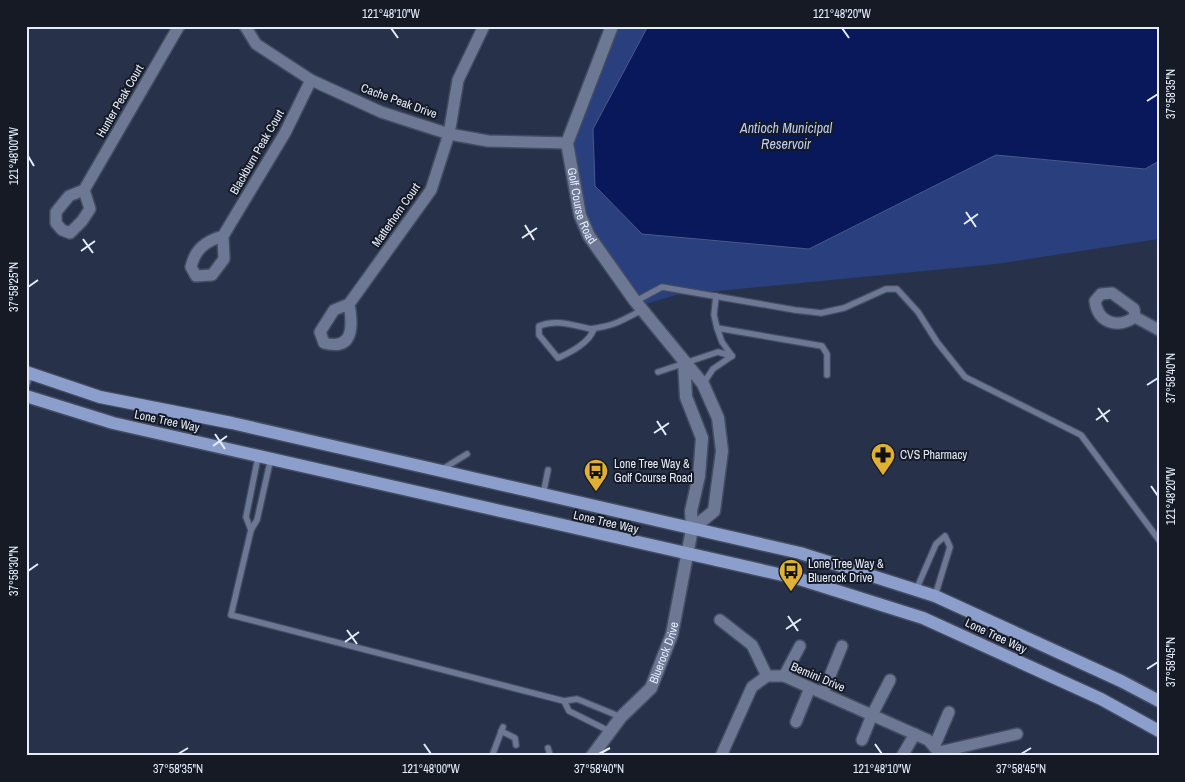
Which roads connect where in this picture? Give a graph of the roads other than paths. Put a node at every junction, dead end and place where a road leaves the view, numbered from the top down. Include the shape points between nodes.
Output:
1 (179, 26) edge
2 (245, 26) edge
3 (484, 26) edge
4 (612, 26) edge
5 (311, 80) junction
6 (449, 134) junction
7 (567, 143) junction
8 (84, 190) dead end
9 (223, 236) dead end
10 (716, 296) junction
11 (349, 304) dead end
12 (638, 306) junction
13 (1135, 317) dead end
14 (594, 328) junction
15 (717, 328) junction
16 (1159, 330) edge
17 (732, 356) junction
18 (684, 361) junction
19 (658, 372) dead end
20 (826, 375) dead end
21 (28, 377) edge
22 (703, 384) junction
23 (26, 396) edge
24 (467, 454) dead end
25 (258, 455) junction
26 (271, 458) junction
27 (548, 470) dead end
28 (440, 471) junction
29 (543, 495) junction
30 (692, 529) junction
31 (251, 530) junction
32 (1159, 540) edge
33 (687, 555) junction
34 (916, 590) junction
35 (935, 596) junction
36 (720, 620) dead end
37 (800, 646) dead end
38 (842, 646) dead end
39 (767, 676) junction
40 (784, 676) junction
41 (890, 680) dead end
42 (810, 688) junction
43 (823, 693) junction
44 (564, 701) junction
45 (1159, 701) edge
46 (949, 712) dead end
47 (872, 715) junction
48 (620, 717) junction
49 (796, 722) dead end
50 (609, 731) junction
51 (1159, 731) edge
52 (915, 734) junction
53 (1017, 734) dead end
54 (862, 740) dead end
55 (516, 745) dead end
56 (937, 750) junction
57 (492, 756) edge
58 (592, 756) edge
59 (721, 756) edge
60 (902, 756) edge

1 - 8 street, Hunter Peak Court
2 - 5 street, Cache Peak Drive via 256,44
3 - 6 street, Matterhorn Court via 458,80
4 - 7 street
5 - 6 street, Cache Peak Drive via 381,112
5 - 9 street, Blackburn Peak Court via 286,133
6 - 7 street, Cache Peak Drive via 488,141
6 - 11 street, Matterhorn Court via 431,190
7 - 12 street, Golf Course Road via 580,216 589,236
10 - 12 lane via 662,287
10 - 15 lane via 714,315
10 - 32 lane via 821,313 844,308 886,289 897,289 918,312 965,377 1081,435
12 - 14 lane via 612,326
12 - 18 street, Golf Course Road
13 - 16 street
14 - 14 lane via 562,322 548,323 539,326 538,330 558,358 580,346
15 - 17 lane
15 - 20 lane via 822,346 827,354
17 - 18 lane via 718,352
17 - 22 lane via 713,369
18 - 19 lane
18 - 22 street, Golf Course Road
18 - 30 street via 686,397 702,438 699,476 691,511
21 - 28 main road, Lone Tree Way via 100,397 232,423
22 - 30 street, Golf Course Road via 718,418 722,451 714,511
23 - 25 main road, Lone Tree Way via 113,423
24 - 28 lane
25 - 26 main road, Lone Tree Way
25 - 31 lane via 246,517
26 - 31 lane via 257,520
26 - 33 main road, Lone Tree Way
27 - 29 lane
28 - 29 main road, Lone Tree Way
29 - 30 main road, Lone Tree Way
30 - 33 street, Bluerock Drive
30 - 34 main road, Lone Tree Way via 800,553
31 - 44 lane via 231,615
33 - 48 street, Bluerock Drive via 672,634 651,688
33 - 51 main road, Lone Tree Way via 796,578 923,618 1101,699
34 - 35 main road, Lone Tree Way
34 - 35 lane via 936,544 946,536 950,547
35 - 45 main road, Lone Tree Way
36 - 39 street via 752,646
37 - 40 street
38 - 43 street
39 - 40 street, Bemini Drive
39 - 59 street via 752,687
40 - 42 street, Bemini Drive
41 - 47 street
42 - 43 street, Bemini Drive
42 - 49 street
43 - 47 street, Bemini Drive
44 - 48 lane via 577,698
44 - 50 lane via 570,711
46 - 56 street
47 - 52 street, Bemini Drive
47 - 54 street
48 - 50 street, Bluerock Drive
50 - 58 street, Bluerock Drive
52 - 56 street, Bemini Drive via 928,740
52 - 60 street
53 - 56 street
55 - 57 lane via 518,736 502,729

